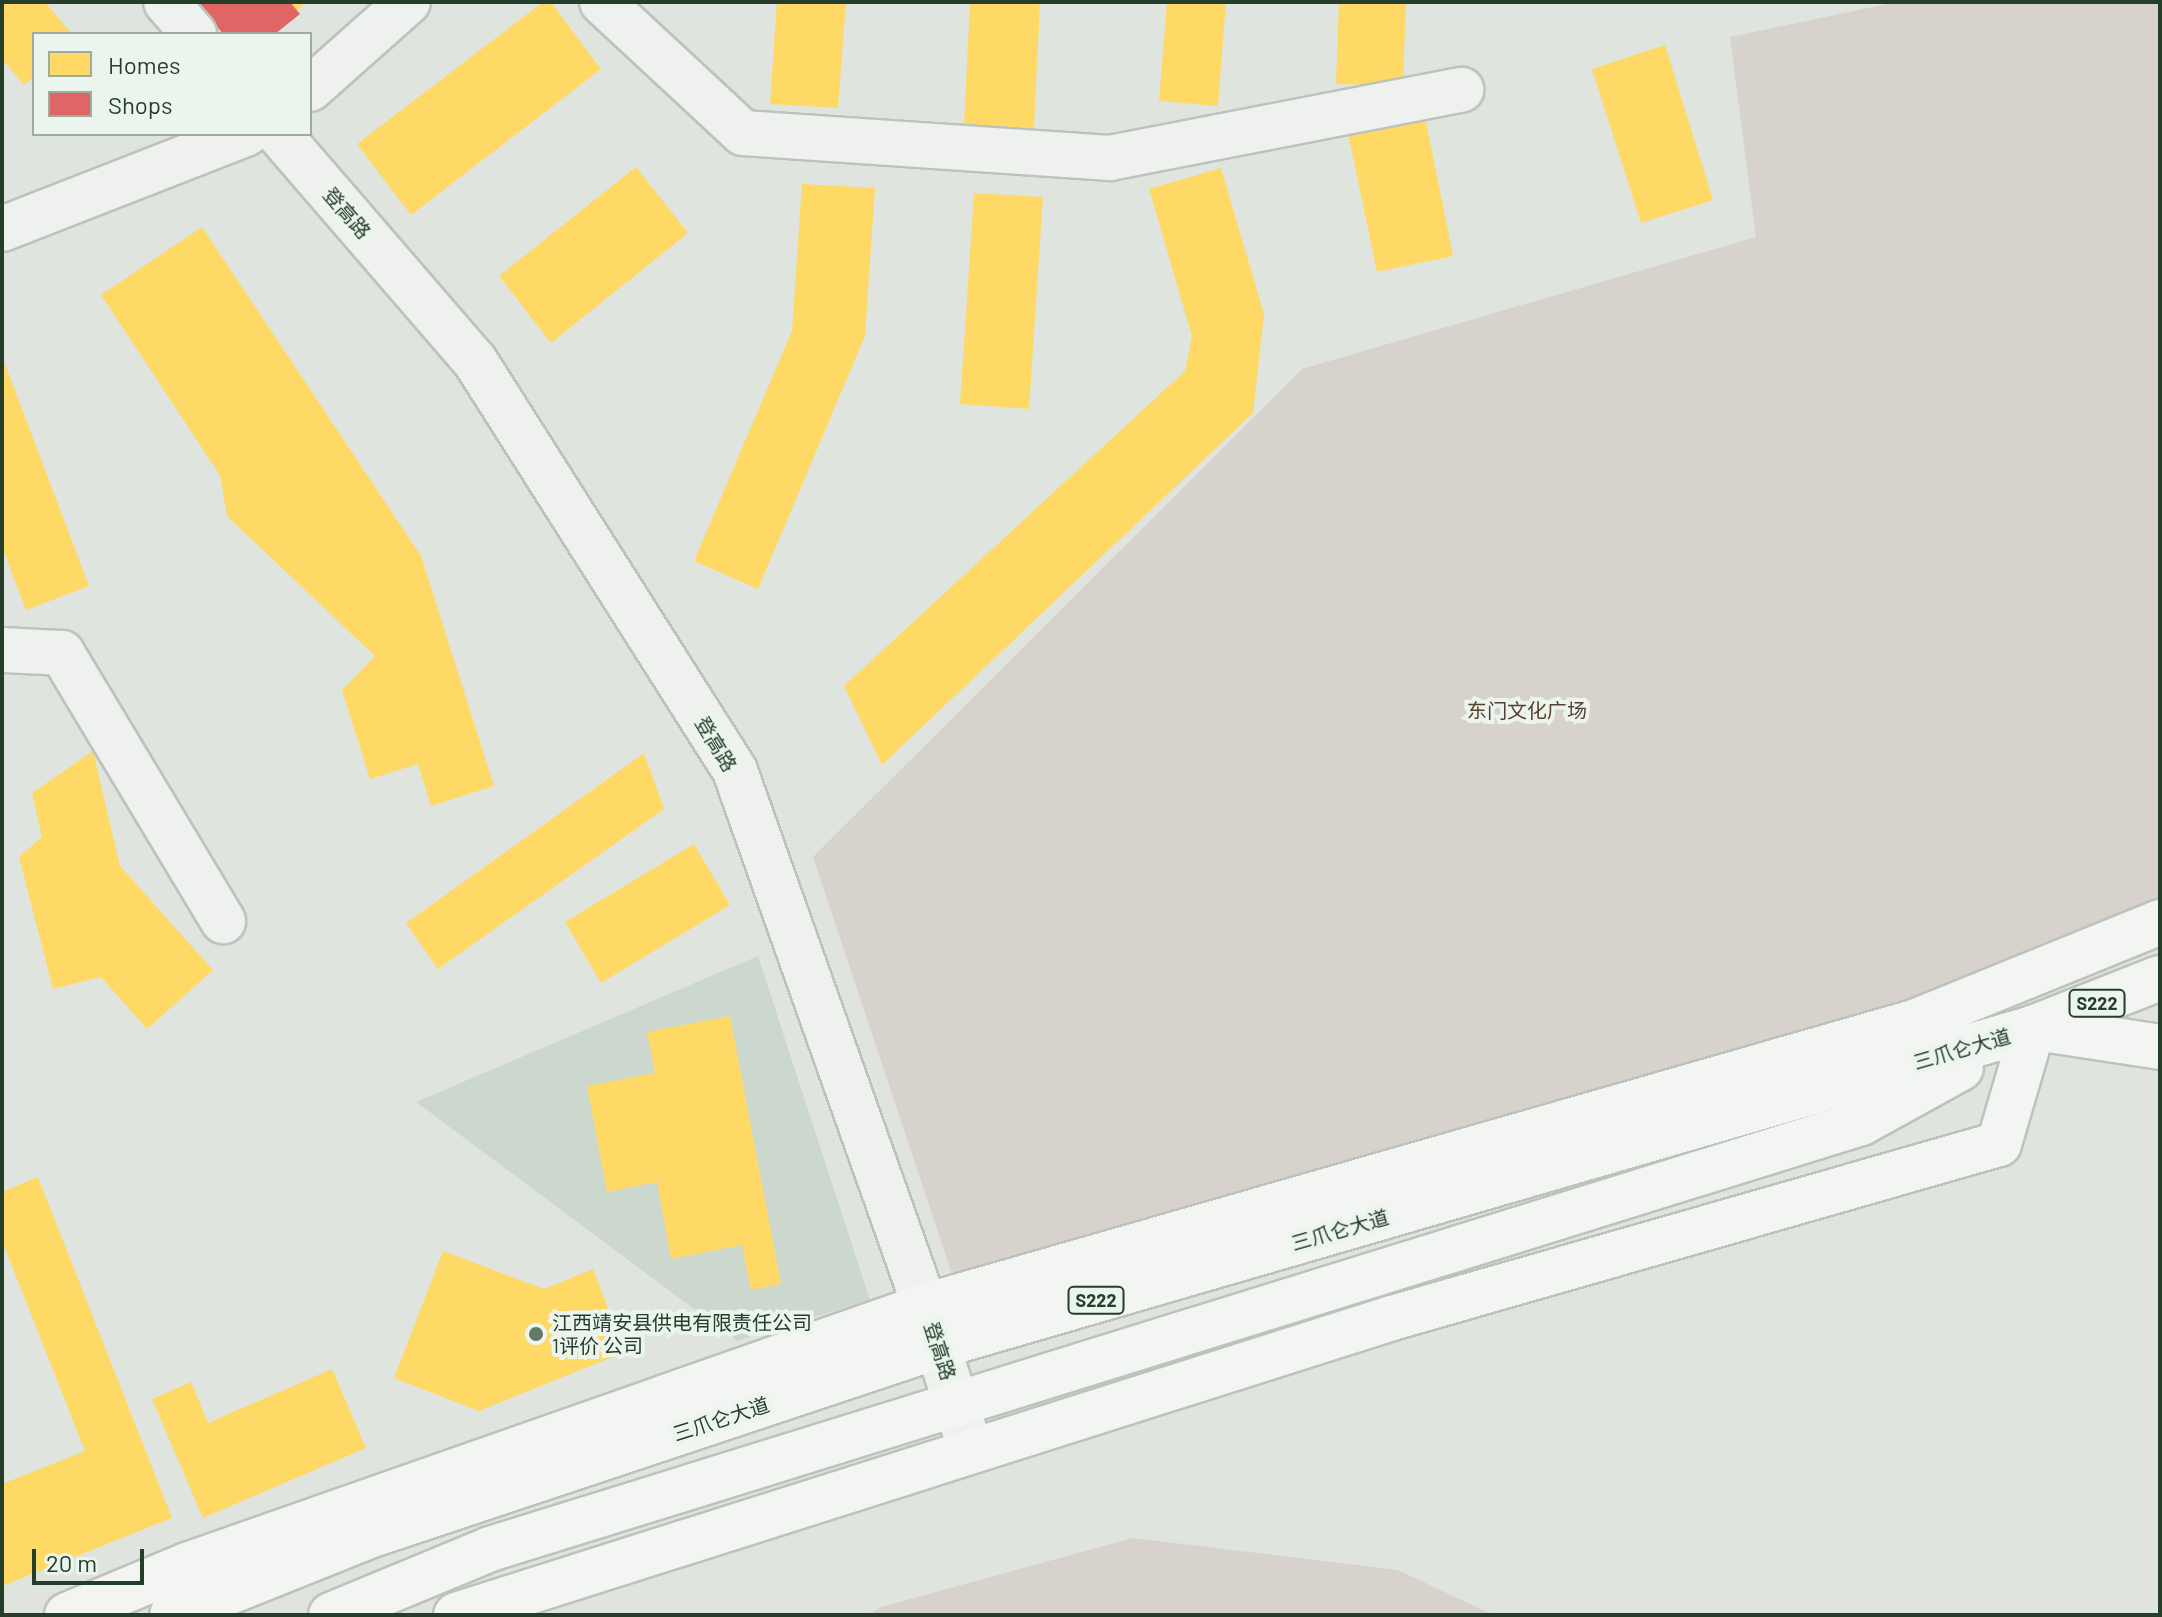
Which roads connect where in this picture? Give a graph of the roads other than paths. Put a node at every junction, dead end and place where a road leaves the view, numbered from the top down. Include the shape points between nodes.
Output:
1 (166, 2) edge
2 (408, 2) edge
3 (602, 2) edge
4 (192, 32) edge
5 (312, 87) edge
6 (1461, 90) dead end
7 (241, 136) edge
8 (281, 136) edge
9 (2, 229) edge
10 (2, 650) edge
11 (223, 921) dead end
12 (2160, 922) edge
13 (2160, 978) edge
14 (2033, 1028) junction
15 (2160, 1035) edge
16 (2160, 1047) edge
17 (932, 1326) junction
18 (955, 1401) junction
19 (971, 1451) junction
20 (67, 1615) edge
21 (172, 1615) edge
22 (331, 1615) edge
23 (456, 1615) edge

1 - 4 street
2 - 5 street
3 - 6 street via 743,133 1110,158
7 - 9 street
8 - 17 street, 登高路 via 475,361 735,771
10 - 11 street via 62,653
12 - 17 main road via 1914,1022
13 - 14 main road, S222
14 - 15 main road
14 - 16 main road
14 - 17 main road, 三爪仑大道 / S222
14 - 18 main road, 三爪仑大道 / S222 via 1861,1123
14 - 19 main road via 1999,1144 1392,1318
17 - 18 street, 登高路
17 - 20 main road via 187,1565
17 - 21 main road, 三爪仑大道 / S222
18 - 19 street, 登高路
18 - 22 main road, 三爪仑大道 / S222 via 490,1549
19 - 23 main road

